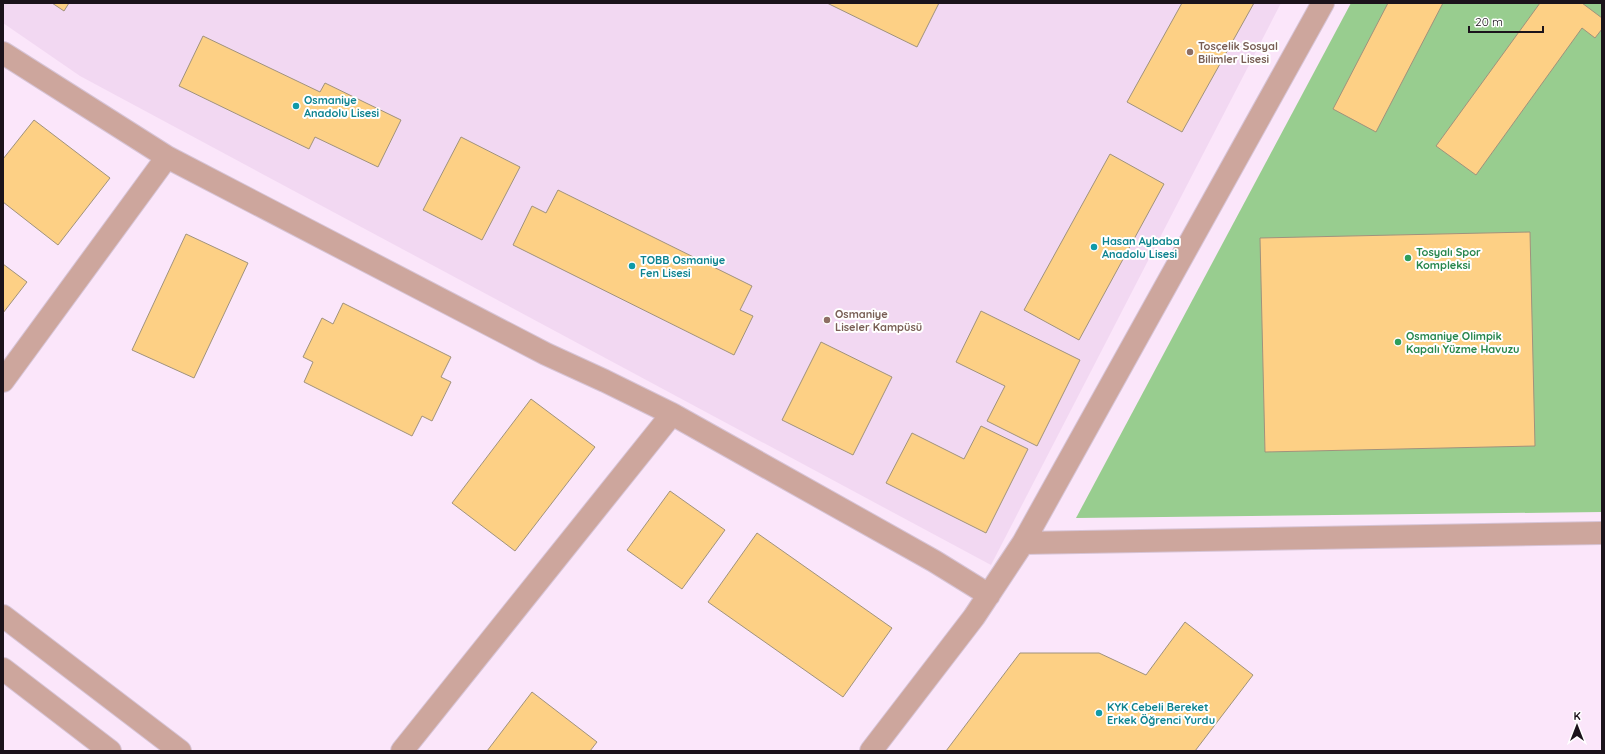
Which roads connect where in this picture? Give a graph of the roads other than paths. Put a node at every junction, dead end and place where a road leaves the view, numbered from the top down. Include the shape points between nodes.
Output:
1 (1323, 3) edge
2 (3, 53) edge
3 (167, 157) junction
4 (3, 381) edge
5 (672, 414) junction
6 (1602, 532) edge
7 (1023, 543) junction
8 (988, 595) junction
9 (3, 616) edge
10 (3, 670) edge
11 (110, 751) edge
12 (180, 751) edge
13 (402, 751) edge
14 (871, 751) edge

1 - 7 street
2 - 3 street
3 - 4 street
3 - 5 street via 546,354
5 - 8 street via 934,561
5 - 13 street
6 - 7 street
7 - 8 street
8 - 14 street
9 - 12 street
10 - 11 street

